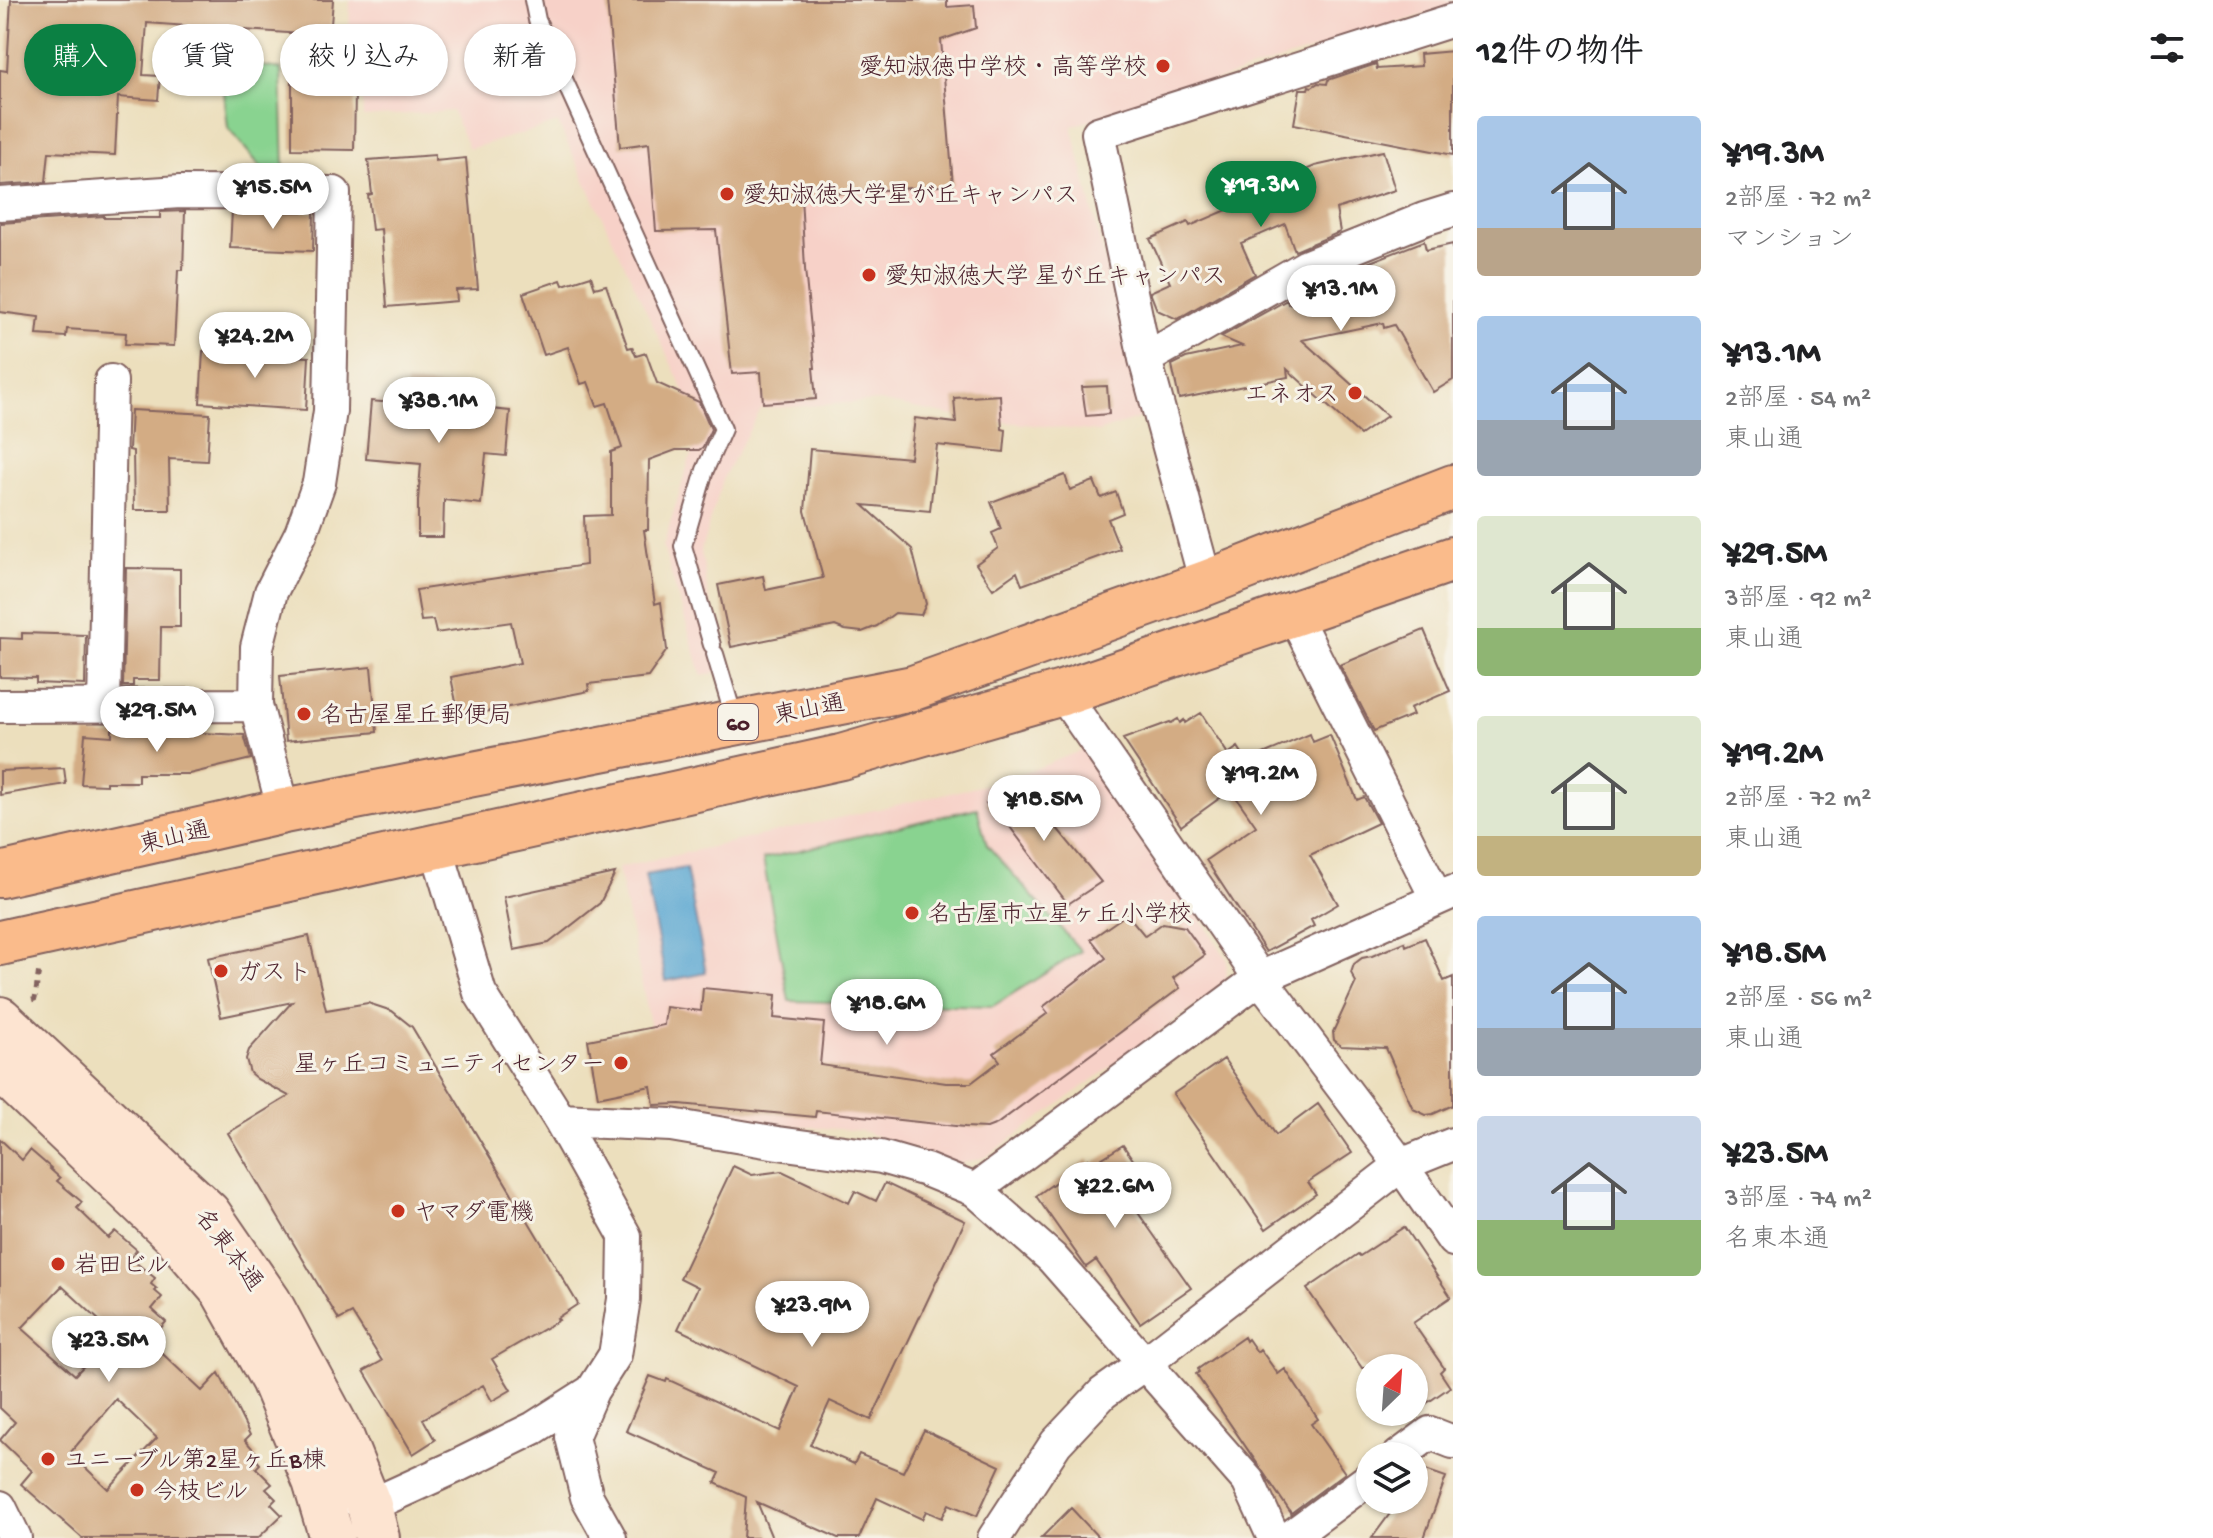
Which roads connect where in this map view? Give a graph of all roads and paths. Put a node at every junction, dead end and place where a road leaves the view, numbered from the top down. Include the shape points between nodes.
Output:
1 (533, 0) edge
2 (1453, 20) edge
3 (0, 204) edge
4 (1453, 210) edge
5 (1145, 359) junction
6 (111, 381) dead end
7 (1453, 487) edge
8 (1453, 559) edge
9 (1206, 583) junction
10 (1294, 615) junction
11 (1062, 693) junction
12 (104, 705) junction
13 (256, 705) junction
14 (0, 706) edge
15 (736, 723) junction
16 (284, 811) junction
17 (436, 846) junction
18 (0, 875) edge
19 (1445, 895) edge
20 (0, 943) edge
21 (40, 960) dead end
22 (1260, 978) junction
23 (18, 1009) edge
24 (0, 1068) edge
25 (560, 1120) junction
26 (1453, 1144) edge
27 (1401, 1165) junction
28 (975, 1190) junction
29 (1453, 1240) edge
30 (1144, 1364) junction
31 (592, 1391) junction
32 (1418, 1442) edge
33 (1453, 1442) edge
34 (315, 1481) junction
35 (1356, 1488) edge
36 (0, 1507) edge
37 (373, 1522) edge
38 (15, 1538) edge
39 (332, 1538) edge
40 (610, 1538) edge
41 (994, 1538) edge
42 (1274, 1538) edge
43 (1289, 1538) edge

1 - 15 lane via 537,20 723,429 683,546
2 - 5 street via 1098,133
3 - 13 street via 180,192 334,193 330,411 319,483 271,592 257,647
4 - 5 street via 1307,266
5 - 9 street
6 - 12 street
7 - 9 main road, 東山通 / 60
8 - 10 main road, 60
9 - 15 main road, 東山通 / 60 via 913,688
10 - 11 main road, 60
10 - 19 street
11 - 17 main road, 60 via 841,757
11 - 22 street
12 - 13 street
12 - 14 street
13 - 16 street
15 - 16 main road, 東山通 / 60
16 - 18 main road, 東山通 / 60
17 - 20 main road, 60
17 - 25 street via 480,993
19 - 22 street
21 - 23 path
22 - 27 street
22 - 28 street
23 - 37 main road, 名東本通 via 208,1213 269,1302 341,1436
24 - 34 main road, 名東本通 via 174,1234 223,1291 273,1380
25 - 28 street via 671,1125 881,1157
25 - 31 street via 625,1236 624,1299 615,1355
26 - 27 street
27 - 29 street
27 - 30 street
28 - 30 street via 1052,1258
30 - 41 street via 1103,1393 1056,1443
30 - 42 street via 1248,1481
31 - 37 street via 534,1428 459,1465
31 - 40 street via 572,1437 587,1497
32 - 33 street via 1430,1433
34 - 37 street
34 - 39 main road, 名東本通
35 - 43 street
36 - 38 street

